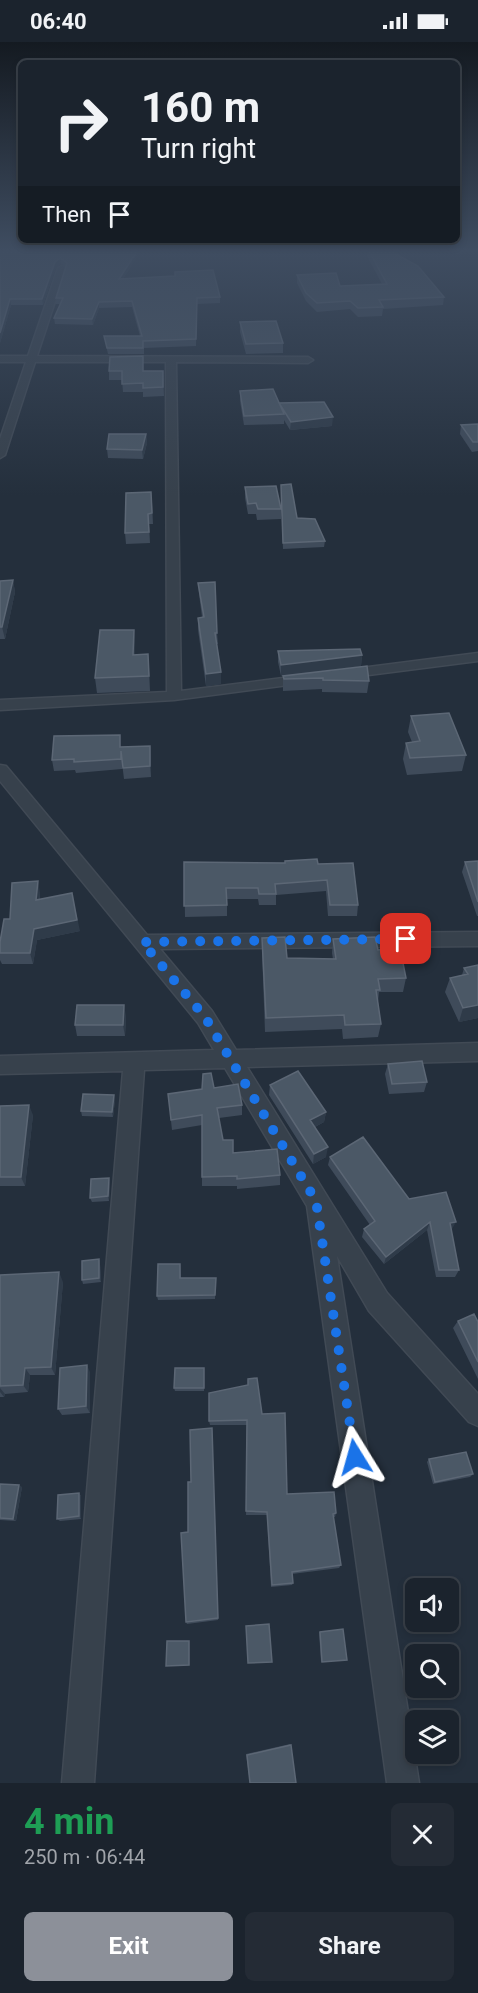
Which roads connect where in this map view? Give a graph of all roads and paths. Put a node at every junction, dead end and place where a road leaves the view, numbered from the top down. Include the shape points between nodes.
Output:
1 (39, 334) edge
2 (0, 359) edge
3 (31, 359) junction
4 (171, 360) junction
5 (308, 360) dead end
6 (0, 455) edge
7 (478, 657) edge
8 (174, 696) junction
9 (0, 705) edge
10 (0, 770) edge
11 (478, 939) edge
12 (142, 942) junction
13 (478, 1052) edge
14 (230, 1059) junction
15 (134, 1061) junction
16 (0, 1065) edge
17 (316, 1201) junction
18 (478, 1413) edge
19 (78, 1783) edge
20 (403, 1783) edge

1 - 3 street
2 - 3 street
3 - 4 street
3 - 6 street
4 - 5 street
4 - 8 street
7 - 8 street
8 - 9 street
10 - 12 street
11 - 12 street
12 - 14 street via 205,1017
13 - 14 street
14 - 15 street
14 - 17 street
15 - 16 street
15 - 19 street
17 - 18 street via 378,1302
17 - 20 street

